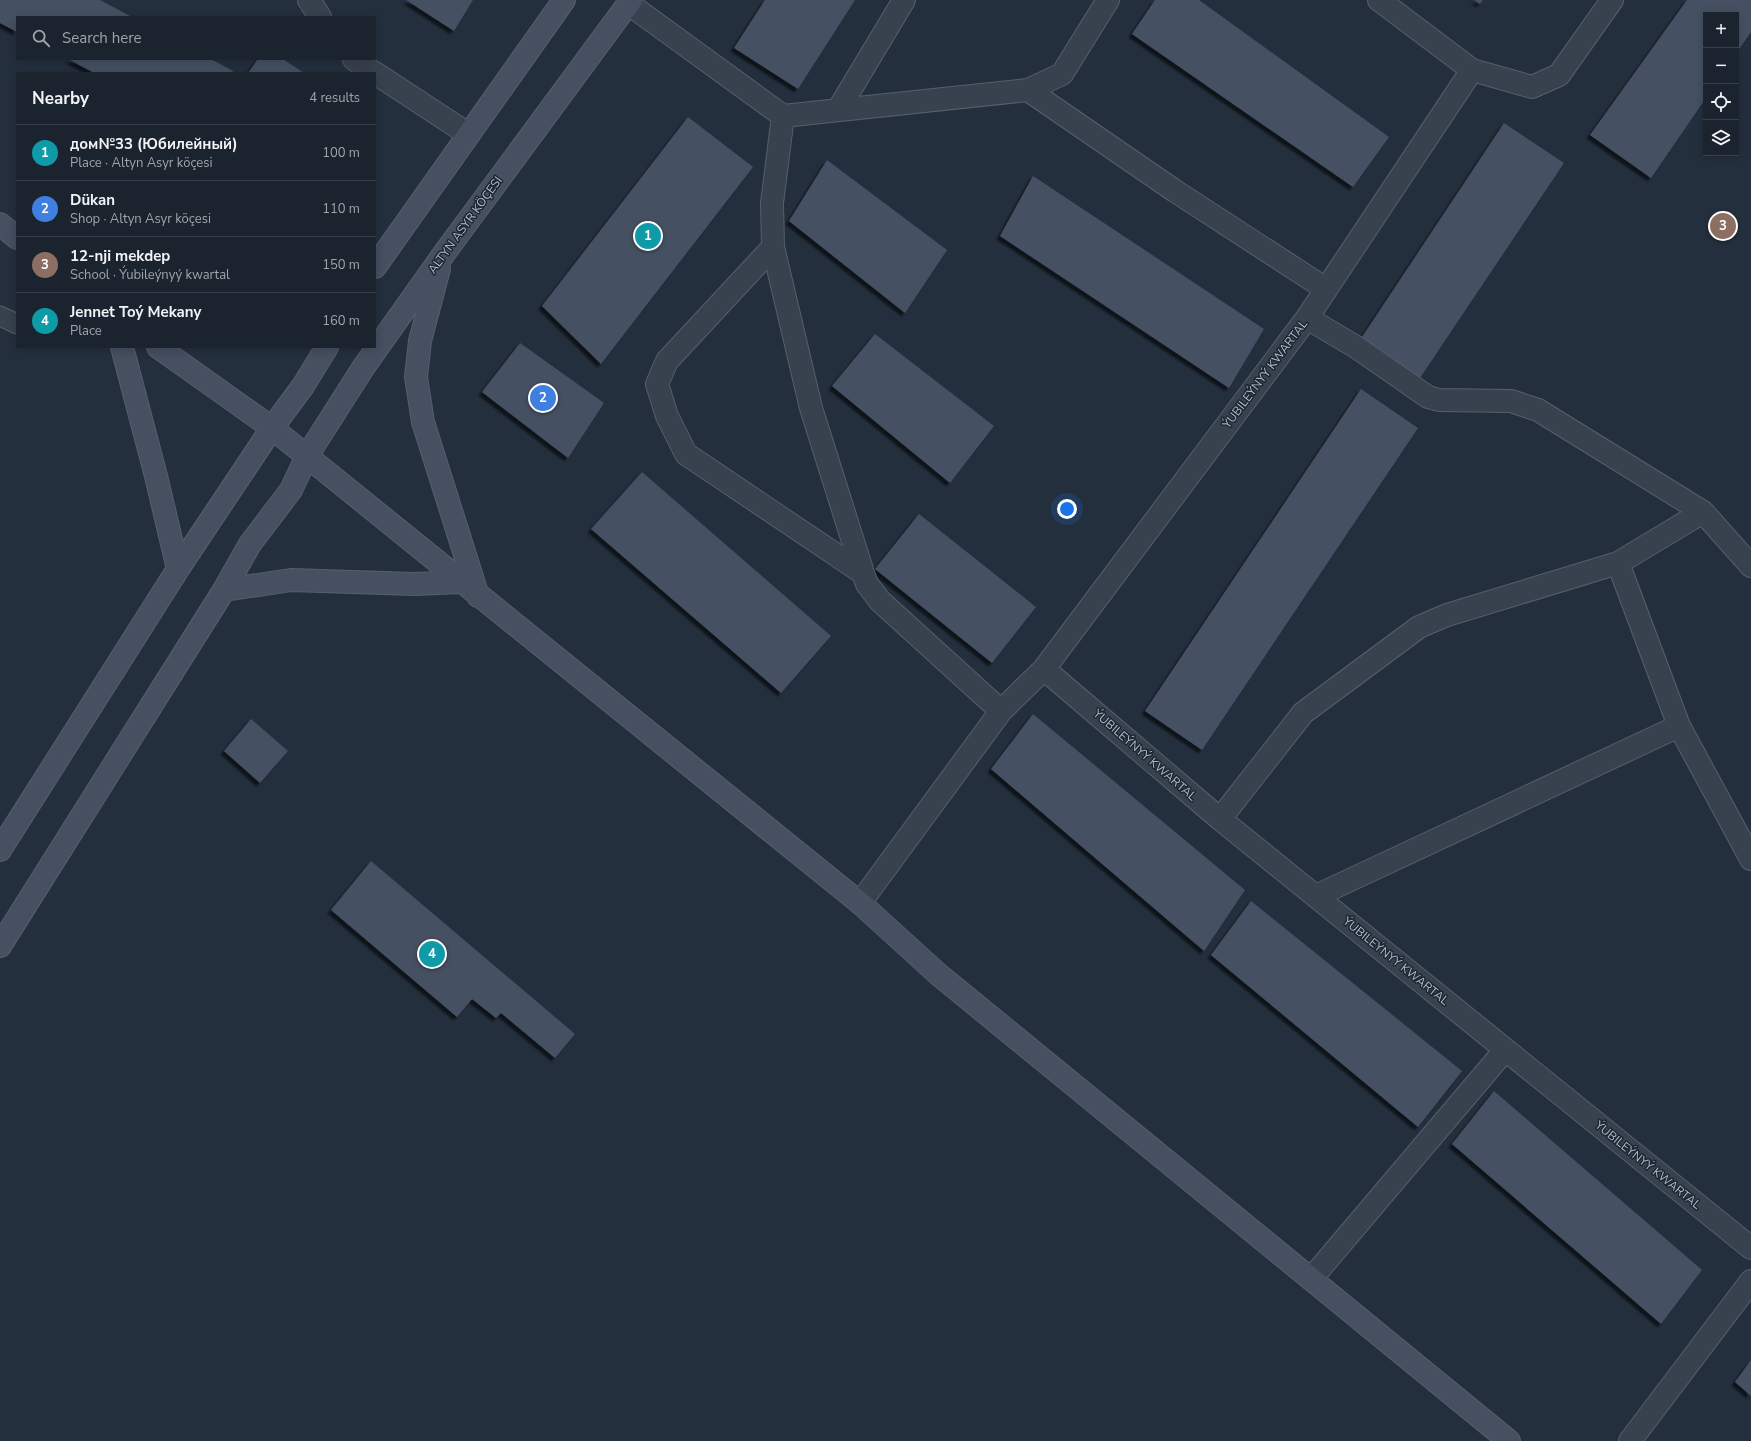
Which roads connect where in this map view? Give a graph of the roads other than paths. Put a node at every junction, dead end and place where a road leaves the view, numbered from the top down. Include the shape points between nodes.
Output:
1 (309, 0) edge
2 (564, 0) edge
3 (904, 0) edge
4 (1108, 0) edge
5 (1379, 0) edge
6 (1612, 0) edge
7 (630, 2) edge
8 (319, 16) edge
9 (356, 60) edge
10 (1472, 70) junction
11 (374, 72) edge
12 (376, 74) edge
13 (1028, 90) junction
14 (838, 110) junction
15 (783, 116) junction
16 (468, 134) junction
17 (0, 224) edge
18 (16, 237) edge
19 (773, 246) junction
20 (443, 255) junction
21 (376, 266) edge
22 (1326, 289) junction
23 (0, 316) edge
24 (1307, 318) junction
25 (16, 324) edge
26 (122, 348) edge
27 (159, 348) edge
28 (325, 348) edge
29 (272, 428) junction
30 (307, 456) junction
31 (1703, 512) junction
32 (1618, 563) junction
33 (1751, 566) edge
34 (178, 569) junction
35 (863, 573) junction
36 (462, 582) junction
37 (224, 590) junction
38 (478, 596) junction
39 (1044, 669) junction
40 (1001, 711) junction
41 (1679, 726) junction
42 (1220, 819) junction
43 (0, 850) edge
44 (1751, 859) edge
45 (1316, 896) junction
46 (860, 903) junction
47 (0, 946) edge
48 (1505, 1050) junction
49 (1751, 1248) edge
50 (1312, 1279) junction
51 (1751, 1281) edge
52 (1509, 1441) edge
53 (1630, 1441) edge

1 - 8 street
2 - 16 street
3 - 14 street
4 - 13 street via 1062,74
5 - 10 street
6 - 10 street via 1559,75 1532,87
7 - 15 street
7 - 20 street, ALTYN ASYR KÖÇESI
9 - 11 street
10 - 22 street, ÝUBILEÝNYÝ KWARTAL
12 - 16 street
13 - 14 street
13 - 22 street via 1175,191
14 - 15 street
15 - 19 street via 772,203
16 - 21 street
17 - 18 street
19 - 35 street via 811,408
19 - 35 street via 667,361 657,384 666,416 686,454
20 - 30 street, ALTYN ASYR KÖÇESI via 363,368
20 - 38 street via 420,341 416,377 423,422
22 - 24 street, ÝUBILEÝNYÝ KWARTAL
23 - 25 lane
24 - 31 street via 1356,347 1428,397 1439,400 1511,401 1538,410
24 - 39 street, ÝUBILEÝNYÝ KWARTAL
26 - 34 street
27 - 29 street
28 - 29 street via 303,386
29 - 30 street
29 - 34 street
30 - 36 street
30 - 37 street, ALTYN ASYR KÖÇESI via 291,490 250,544
31 - 32 street
31 - 33 street
32 - 41 street
32 - 42 street via 1447,615 1419,626 1303,713
34 - 43 street
35 - 40 street via 867,584 880,601
36 - 37 street via 414,584 290,580
36 - 38 street
37 - 47 street, ALTYN ASYR KÖÇESI
38 - 46 street
39 - 40 street, ÝUBILEÝNYÝ KWARTAL
39 - 42 street, ÝUBILEÝNYÝ KWARTAL
40 - 46 street, ÝUBILEÝNYÝ KWARTAL
41 - 44 street
41 - 45 street
42 - 45 street, ÝUBILEÝNYÝ KWARTAL
45 - 48 street, ÝUBILEÝNYÝ KWARTAL
46 - 50 street via 938,974
48 - 49 street, ÝUBILEÝNYÝ KWARTAL
48 - 50 street
50 - 52 street
51 - 53 street

